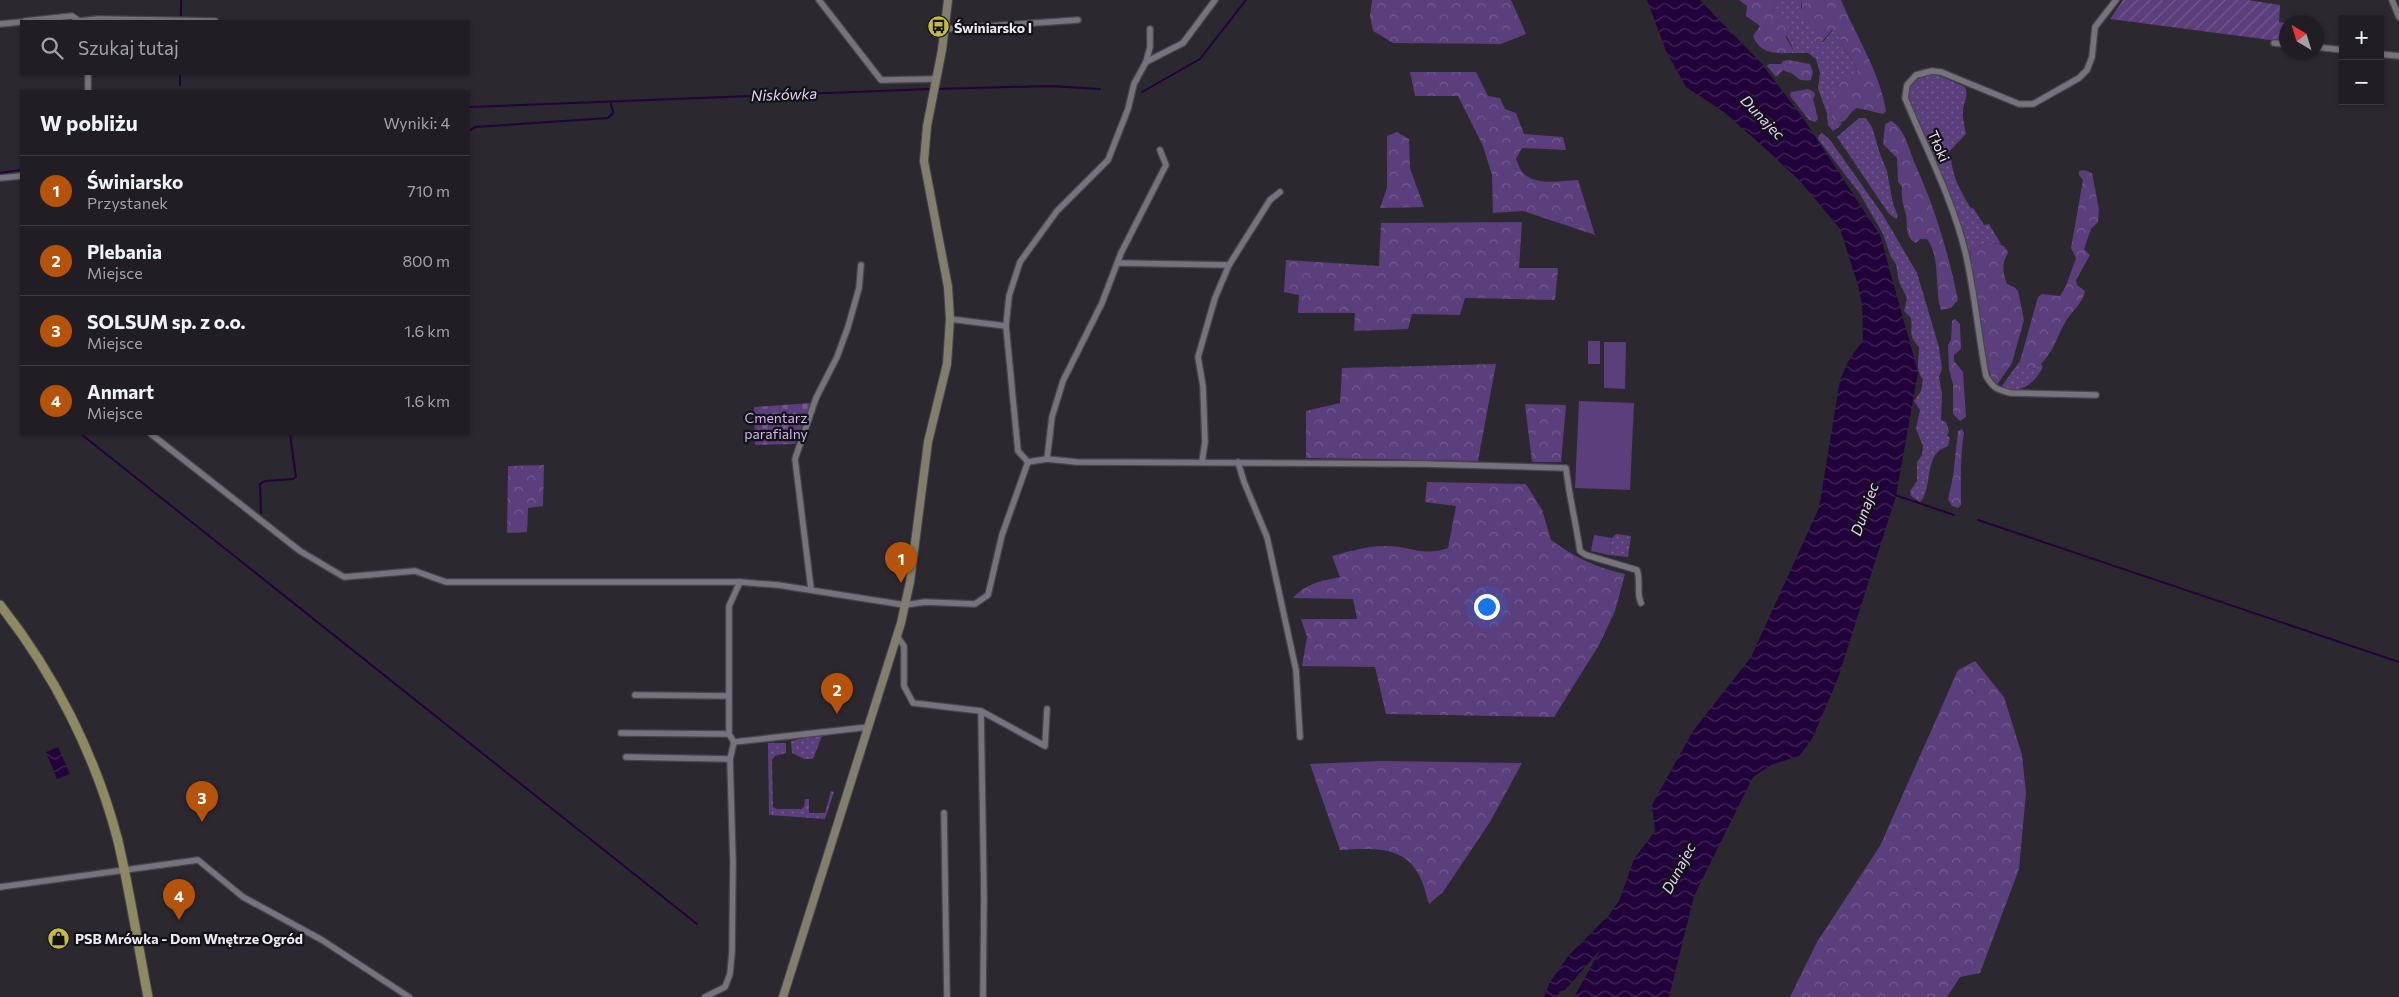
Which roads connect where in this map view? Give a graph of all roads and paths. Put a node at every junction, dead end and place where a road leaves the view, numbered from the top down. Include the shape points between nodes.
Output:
1 (819, 0) edge
2 (948, 0) edge
3 (1214, 0) edge
4 (2116, 0) edge
5 (2392, 0) edge
6 (2399, 17) edge
7 (33, 20) edge
8 (78, 20) edge
9 (88, 20) edge
10 (156, 20) edge
11 (1078, 20) dead end
12 (20, 21) edge
13 (0, 24) edge
14 (945, 29) junction
15 (1150, 29) dead end
16 (2274, 43) dead end
17 (2279, 43) edge
18 (2324, 48) edge
19 (2339, 50) edge
20 (2384, 54) edge
21 (2399, 56) edge
22 (1146, 62) junction
23 (88, 75) edge
24 (935, 80) junction
25 (88, 90) edge
26 (1160, 150) dead end
27 (20, 176) edge
28 (0, 178) edge
29 (1280, 192) dead end
30 (1118, 263) junction
31 (861, 265) dead end
32 (1229, 265) junction
33 (950, 319) junction
34 (1006, 326) junction
35 (2096, 395) dead end
36 (152, 435) edge
37 (1047, 459) junction
38 (1028, 462) junction
39 (1202, 462) junction
40 (1238, 462) junction
41 (740, 582) junction
42 (811, 590) junction
43 (1641, 603) dead end
44 (0, 605) edge
45 (905, 605) junction
46 (897, 636) junction
47 (635, 695) dead end
48 (729, 696) junction
49 (1047, 709) dead end
50 (982, 711) junction
51 (870, 727) junction
52 (621, 733) dead end
53 (729, 734) junction
54 (1300, 737) dead end
55 (734, 742) junction
56 (626, 757) dead end
57 (730, 759) junction
58 (944, 813) dead end
59 (124, 869) junction
60 (0, 887) edge
61 (148, 997) edge
62 (409, 997) edge
63 (705, 997) edge
64 (783, 997) edge
65 (946, 997) edge
66 (983, 997) edge

1 - 24 street via 881,80
2 - 14 street
3 - 22 street via 1183,43
4 - 35 street, Tłoki via 2095,27 2092,58 2087,70 2080,78 2033,104 2019,104 1932,71 1916,75 1904,92 1958,226 1974,294 1984,367 1991,384 1997,391 2010,393
5 - 6 street
7 - 8 street via 72,16
9 - 10 street
11 - 14 street
12 - 13 street
14 - 24 street
15 - 22 street
16 - 17 street
18 - 19 street
20 - 21 street
22 - 34 street via 1134,84 1108,160 1057,211 1020,262 1009,296
23 - 25 street
24 - 33 street via 924,146 924,173 944,263
26 - 30 street via 1166,165
27 - 28 street
29 - 32 street via 1270,200
30 - 32 street
30 - 37 street via 1063,381 1052,417
31 - 42 street via 859,288 848,327 816,398 795,459
32 - 39 street via 1215,298 1198,357 1203,386 1205,442
33 - 34 street
33 - 45 street via 947,364 928,442
34 - 38 street via 1018,451
36 - 41 street via 300,551 344,577 415,571 446,582
37 - 38 street
37 - 39 street
38 - 45 street via 1002,535 988,595 975,604 925,602
39 - 40 street
40 - 43 street via 1566,468 1580,551 1637,570
40 - 54 street via 1267,537 1296,670
41 - 42 street
41 - 48 street via 729,606
42 - 45 street
44 - 59 main road via 32,649 64,705 98,778
45 - 46 street
46 - 50 street via 904,646 904,686 912,704
46 - 51 street
47 - 48 street
48 - 53 street
49 - 50 street via 1045,746
50 - 66 street
51 - 55 street
51 - 64 street
52 - 53 street
53 - 55 street
55 - 57 street
56 - 57 street
57 - 63 street via 732,952 725,987
58 - 65 street
59 - 60 street
59 - 61 main road
59 - 62 street via 198,860 243,897 322,940

